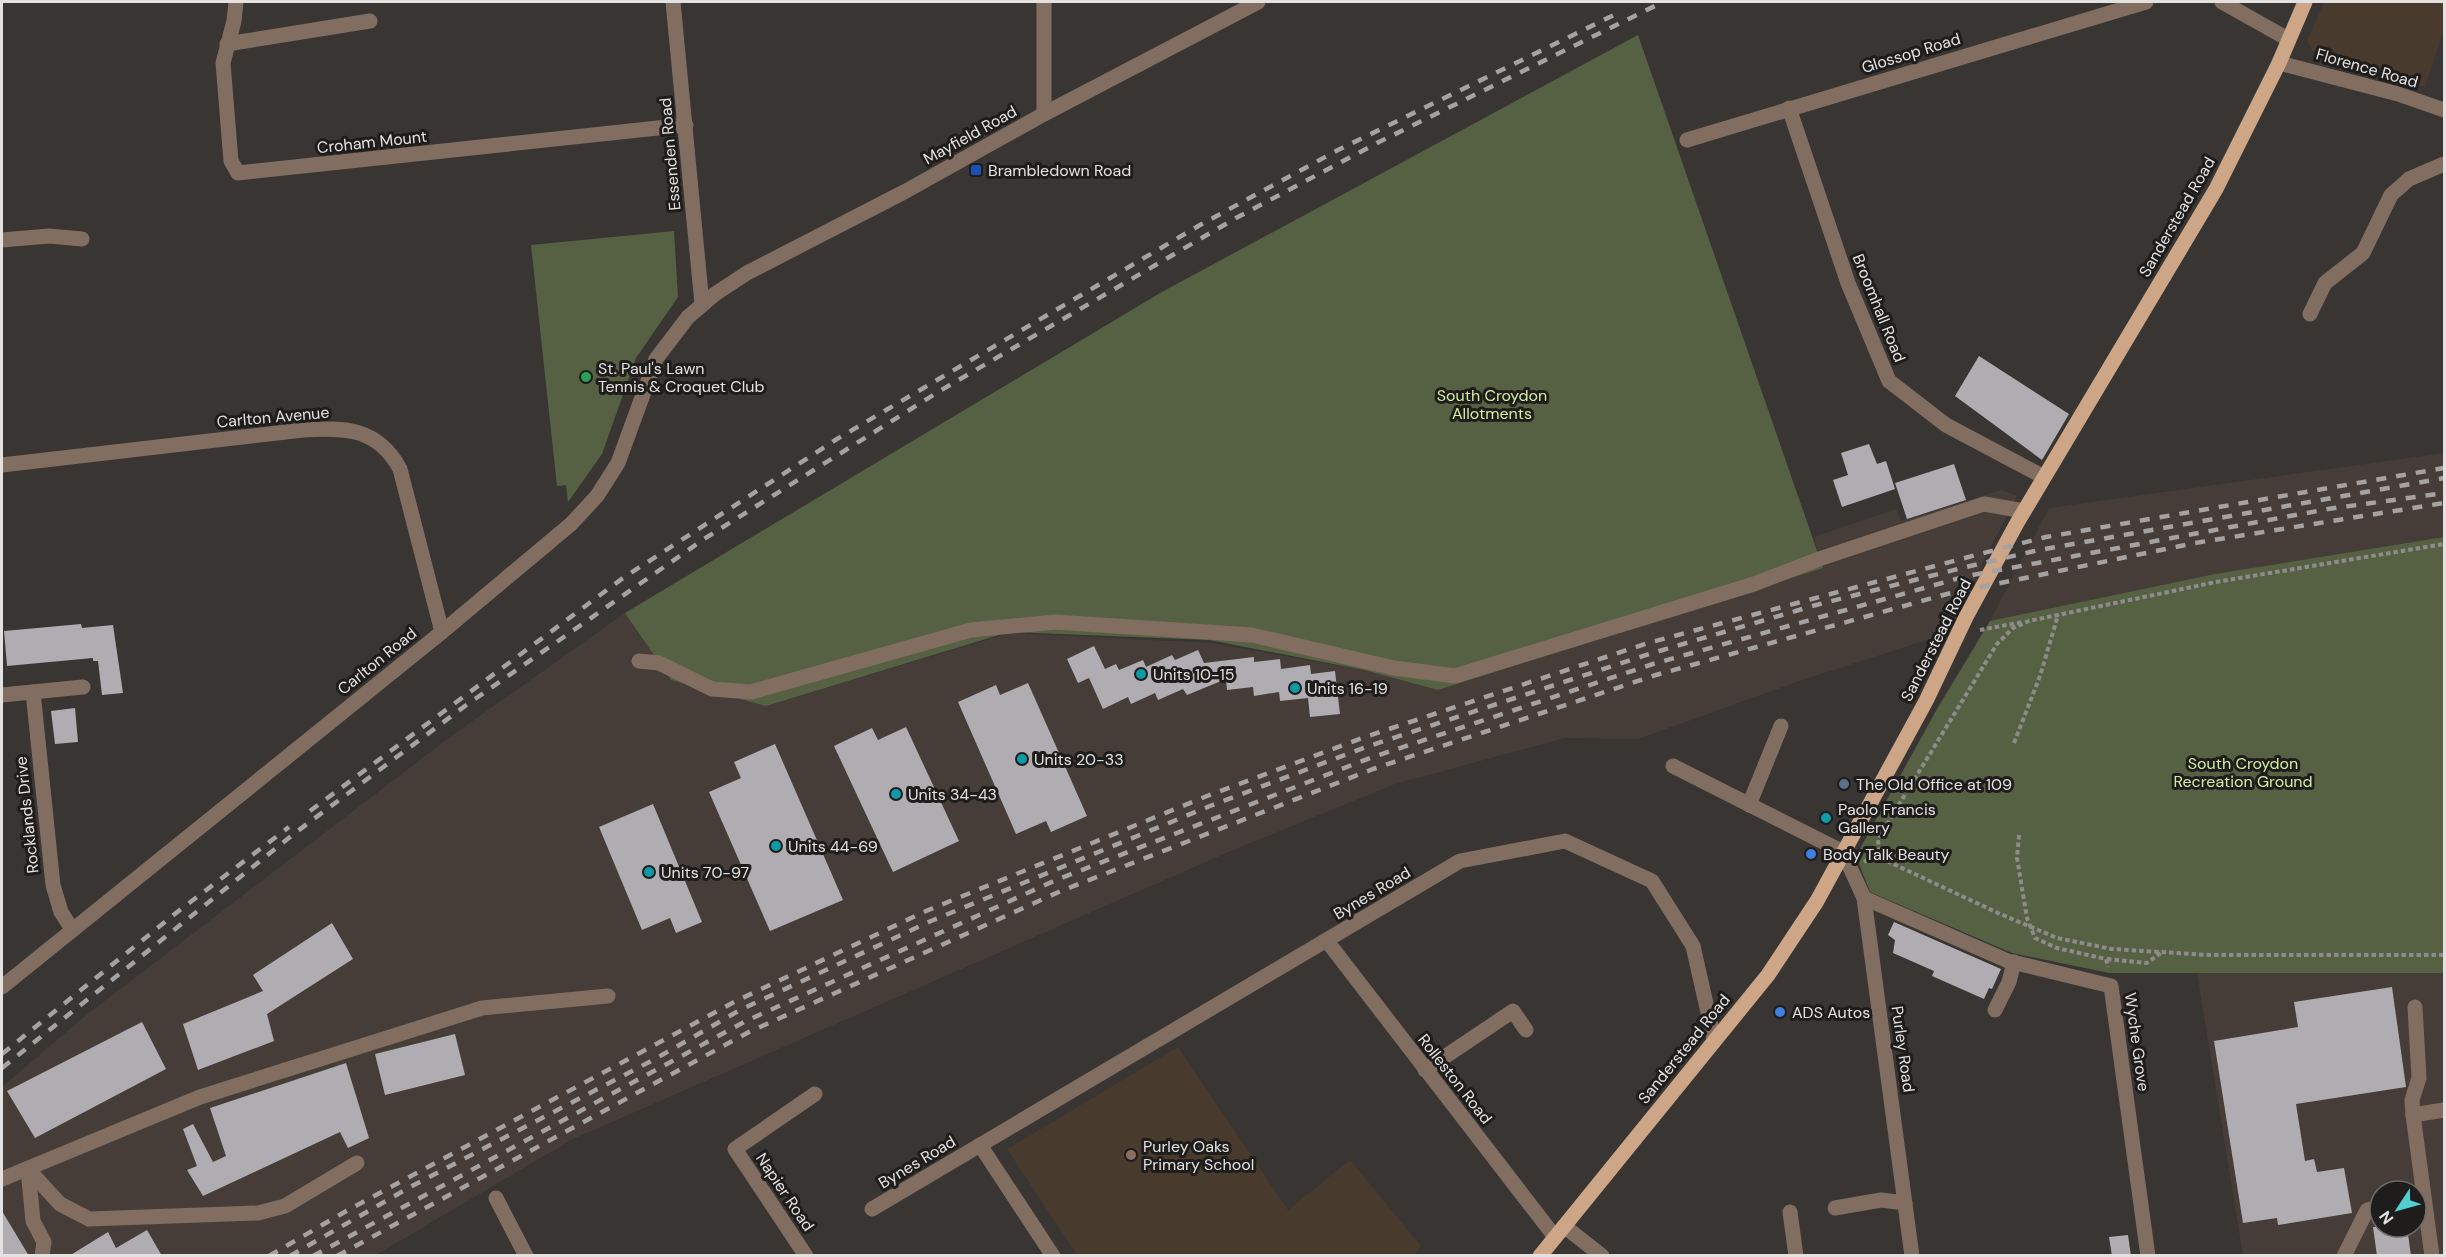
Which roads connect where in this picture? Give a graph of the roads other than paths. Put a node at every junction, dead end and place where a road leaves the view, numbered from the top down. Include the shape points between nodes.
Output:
1 (236, 2) edge
2 (673, 2) edge
3 (1044, 2) edge
4 (1258, 2) edge
5 (2146, 2) edge
6 (2222, 2) edge
7 (2305, 2) edge
8 (370, 21) dead end
9 (2288, 39) junction
10 (226, 44) junction
11 (2279, 63) junction
12 (1789, 108) junction
13 (2445, 110) edge
14 (1044, 114) junction
15 (686, 125) junction
16 (1687, 140) dead end
17 (2445, 164) edge
18 (82, 239) dead end
19 (2, 240) edge
20 (702, 304) junction
21 (2310, 314) dead end
22 (2, 465) edge
23 (2044, 477) junction
24 (2024, 511) junction
25 (442, 632) junction
26 (639, 661) dead end
27 (84, 687) dead end
28 (33, 692) junction
29 (2, 695) edge
30 (1781, 726) dead end
31 (1673, 766) dead end
32 (1749, 805) junction
33 (1843, 852) junction
34 (1864, 898) junction
35 (72, 929) junction
36 (1327, 941) junction
37 (2014, 962) junction
38 (2, 987) edge
39 (608, 996) dead end
40 (2415, 1007) dead end
41 (1995, 1010) dead end
42 (1526, 1030) dead end
43 (1714, 1039) junction
44 (1425, 1070) junction
45 (815, 1094) dead end
46 (2445, 1110) edge
47 (2413, 1115) junction
48 (980, 1145) junction
49 (357, 1163) dead end
50 (28, 1169) junction
51 (2, 1179) edge
52 (2419, 1179) edge
53 (496, 1198) dead end
54 (1905, 1203) junction
55 (1835, 1208) dead end
56 (873, 1209) dead end
57 (2368, 1210) edge
58 (1790, 1212) dead end
59 (1559, 1232) junction
60 (2428, 1236) edge
61 (42, 1256) edge
62 (526, 1256) edge
63 (806, 1256) edge
64 (1053, 1256) edge
65 (1540, 1256) edge
66 (1602, 1256) edge
67 (1796, 1256) edge
68 (1912, 1256) edge
69 (2148, 1256) edge
70 (2343, 1256) edge
71 (2432, 1256) edge

1 - 10 street, Croham Mount
2 - 15 street, Essenden Road
3 - 14 street
4 - 14 street, Mayfield Road
5 - 12 street, Glossop Road
6 - 9 street
7 - 9 main road, Sanderstead Road
8 - 10 street
9 - 11 main road, Sanderstead Road
10 - 15 street, Croham Mount via 223,70 230,149 232,166 238,173
11 - 13 street, Florence Road
11 - 23 main road, Sanderstead Road via 2216,189
12 - 16 street, Glossop Road
12 - 23 street, Broomhall Road via 1848,283 1889,381 1946,425
14 - 20 street, Mayfield Road via 747,273
15 - 20 street, Essenden Road
17 - 21 street via 2409,179 2391,195 2363,253 2325,283
18 - 19 street via 49,236
20 - 25 street, Carlton Road via 682,323 656,359 618,463 597,496 556,539
22 - 25 street, Carlton Avenue via 303,430 346,429 362,433 384,447 400,469
23 - 24 main road, Sanderstead Road
24 - 26 street via 1984,504 1754,584 1455,676 1394,668 1252,635 1055,622 971,630 751,692 712,690 659,663
24 - 33 main road, Sanderstead Road
25 - 35 street, Carlton Road
27 - 28 street
28 - 29 street
28 - 35 street, Rocklands Drive via 53,885 57,902
30 - 32 street
31 - 32 street
32 - 33 street
33 - 34 street, Purley Road
33 - 43 main road, Sanderstead Road via 1817,901 1768,975
34 - 37 street, Wyche Grove
34 - 54 street, Purley Road
35 - 38 street, Carlton Road
36 - 43 street, Bynes Road via 1460,861 1565,841 1652,881 1693,946
36 - 44 street, Rolleston Road
36 - 48 street, Bynes Road
37 - 41 street
37 - 69 street, Wyche Grove via 2111,986
39 - 50 street via 482,1008 200,1097
40 - 47 street via 2419,1078 2412,1100
42 - 44 street via 1513,1011
43 - 59 main road, Sanderstead Road
44 - 59 street, Rolleston Road
45 - 63 street, Napier Road via 735,1149
46 - 47 street
47 - 52 street
48 - 56 street, Bynes Road
48 - 64 street, Bynes Road
49 - 50 street via 285,1206 258,1213 89,1220 60,1204
50 - 51 street
50 - 61 street via 33,1221 44,1242
53 - 62 street
54 - 55 street via 1881,1200
54 - 68 street, Purley Road
57 - 70 street
58 - 67 street
59 - 65 main road, Sanderstead Road
59 - 66 street, Rolleston Road
60 - 71 street

